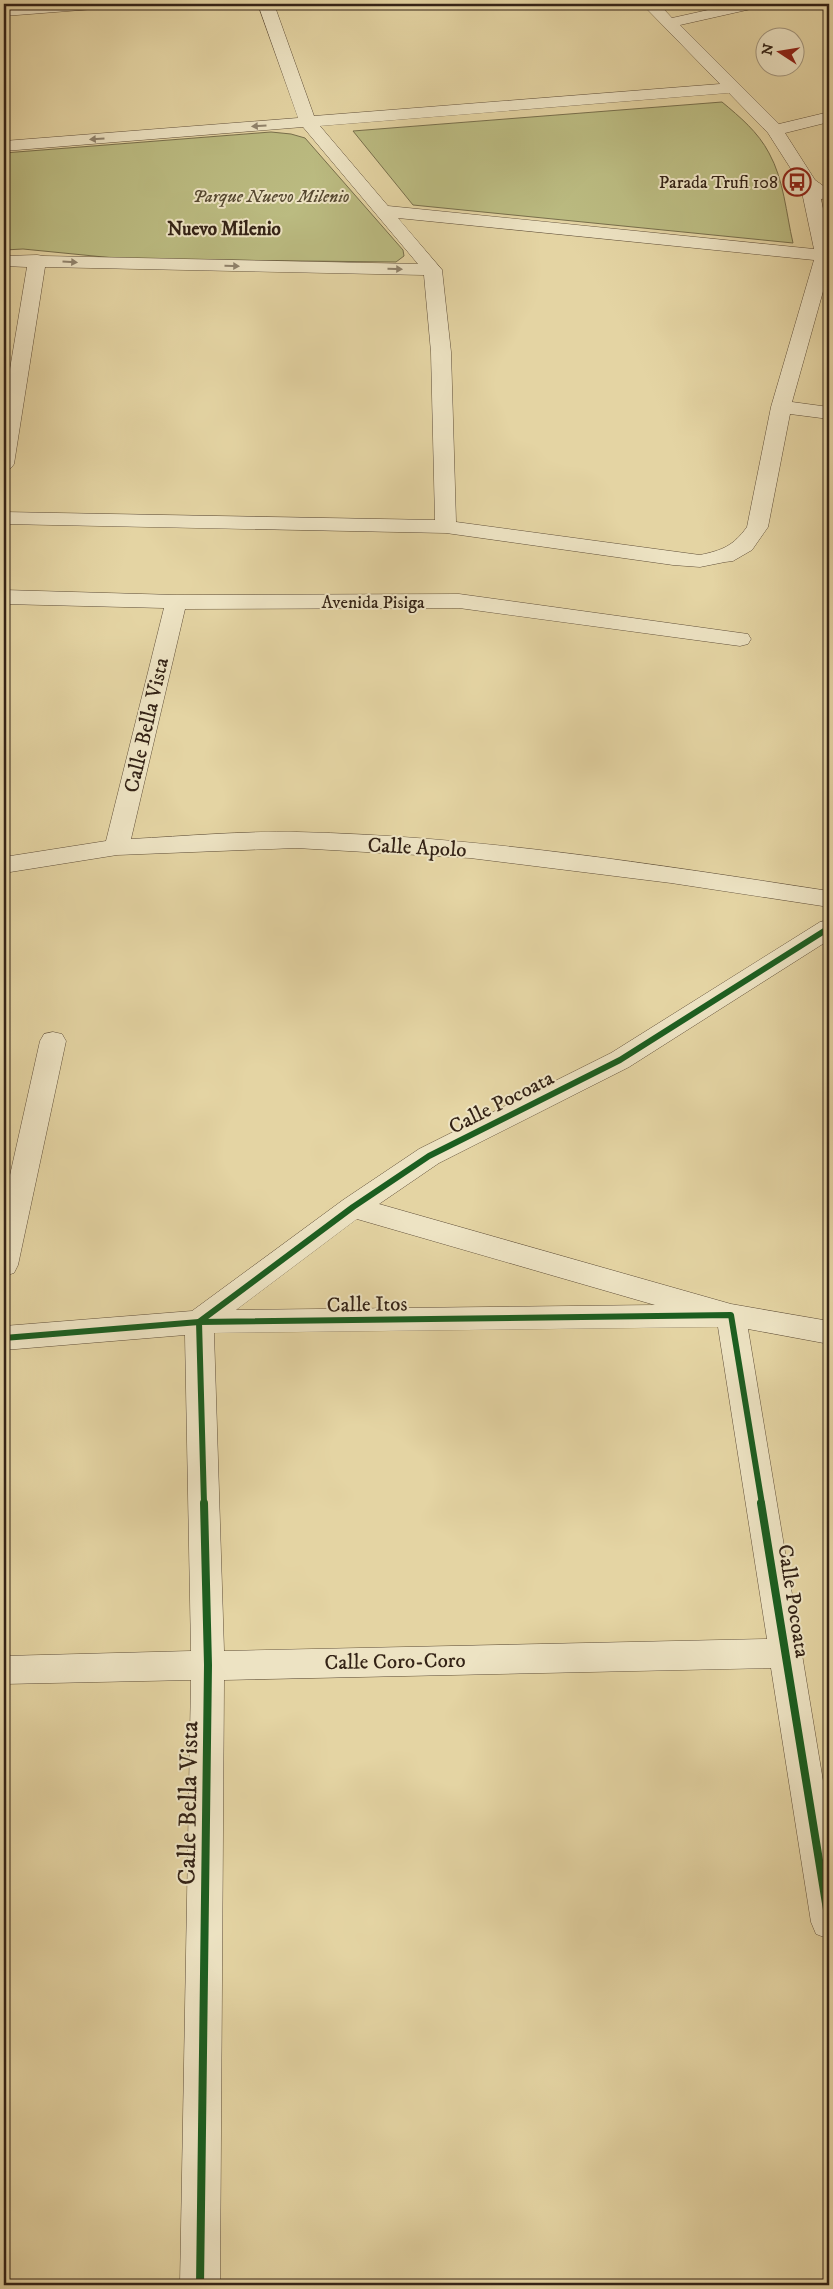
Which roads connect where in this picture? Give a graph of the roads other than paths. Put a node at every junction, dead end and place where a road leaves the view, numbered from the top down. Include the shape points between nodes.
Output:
1 (94, 4) edge
2 (266, 4) edge
3 (650, 4) edge
4 (756, 4) edge
5 (4, 12) edge
6 (669, 23) junction
7 (733, 88) junction
8 (829, 117) edge
9 (308, 123) junction
10 (775, 130) junction
11 (4, 146) edge
12 (809, 183) junction
13 (829, 200) edge
14 (383, 211) junction
15 (824, 256) junction
16 (37, 260) junction
17 (4, 261) edge
18 (433, 270) junction
19 (781, 407) junction
20 (829, 413) edge
21 (4, 464) edge
22 (4, 518) edge
23 (446, 527) junction
24 (4, 597) edge
25 (176, 602) junction
26 (740, 639) dead end
27 (117, 847) junction
28 (4, 865) edge
29 (829, 898) edge
30 (829, 928) edge
31 (53, 1041) dead end
32 (353, 1207) junction
33 (4, 1265) edge
34 (731, 1315) junction
35 (199, 1322) junction
36 (829, 1332) edge
37 (4, 1338) edge
38 (786, 1653) junction
39 (208, 1665) junction
40 (4, 1670) edge
41 (822, 1833) edge
42 (829, 1922) edge
43 (200, 2285) edge

1 - 5 street
2 - 9 street
3 - 6 street
4 - 6 street
6 - 7 street
7 - 9 street
7 - 10 street
8 - 10 street
9 -> 11 street
9 - 14 street
10 - 12 street
12 - 13 street
12 - 15 street
14 - 15 street
14 - 18 street
15 - 19 street
16 - 17 street
16 -> 18 street
16 - 21 street
18 - 23 street via 441,352
19 - 20 street
19 - 23 street via 757,527 744,545 725,556 700,561 673,559
22 - 23 street
24 - 25 street, Avenida Pisiga
25 - 26 street, Avenida Pisiga via 459,601
25 - 27 street, Calle Bella Vista
27 - 28 street, Calle Apolo
27 - 29 street, Calle Apolo via 296,840 470,850
30 - 32 street, Calle Pocoata via 620,1060 429,1156
31 - 33 street
32 - 34 street, Calle Itos
32 - 35 street, Calle Pocoata
34 - 35 street, Calle Itos
34 - 36 street, Calle Itos
34 - 38 street, Calle Pocoata
35 - 37 street, Calle Itos
35 - 39 street, Calle Bella Vista
38 - 39 street, Calle Coro-Coro
38 - 41 street, Calle Pocoata
39 - 40 street, Calle Coro-Coro
39 - 43 street, Calle Bella Vista
41 - 42 street, Calle Pocoata

